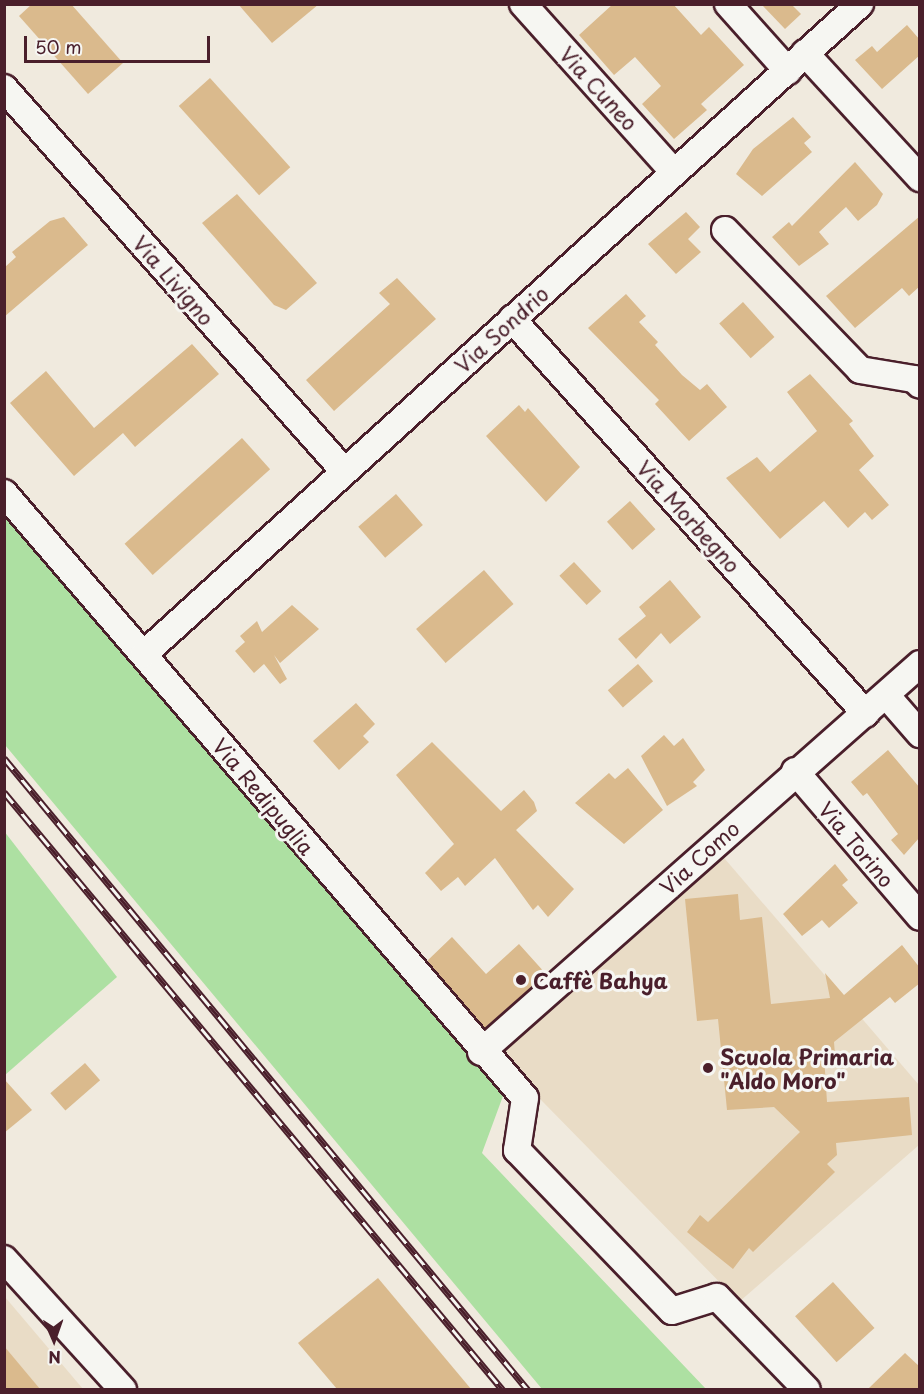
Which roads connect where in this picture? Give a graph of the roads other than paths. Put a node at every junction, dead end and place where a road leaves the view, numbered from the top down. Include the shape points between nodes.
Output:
1 (524, 4) edge
2 (728, 4) edge
3 (860, 4) edge
4 (797, 62) junction
5 (4, 88) edge
6 (674, 172) junction
7 (920, 178) edge
8 (725, 230) dead end
9 (512, 319) junction
10 (920, 385) edge
11 (344, 471) junction
12 (4, 493) edge
13 (144, 654) junction
14 (920, 664) edge
15 (886, 695) junction
16 (866, 714) junction
17 (920, 734) edge
18 (795, 771) junction
19 (920, 917) edge
20 (480, 1052) junction
21 (4, 1258) edge
22 (123, 1389) edge
23 (807, 1389) edge

1 - 6 street, Via Cuneo
2 - 4 street
3 - 4 street, Via Sondrio
4 - 6 street, Via Sondrio
4 - 7 street
5 - 11 street, Via Livigno
6 - 9 street, Via Sondrio
8 - 10 street via 860,370 914,379
9 - 11 street, Via Sondrio
9 - 16 street, Via Morbegno
11 - 13 street, Via Sondrio
12 - 13 street, Via Redipuglia
13 - 20 street, Via Redipuglia
14 - 15 street, Via Como
15 - 16 street, Via Como
15 - 17 street
16 - 18 street, Via Como
18 - 19 street, Via Torino
18 - 20 street, Via Como
20 - 23 street, Via Redipuglia via 525,1098 517,1150 672,1311 717,1297
21 - 22 street

